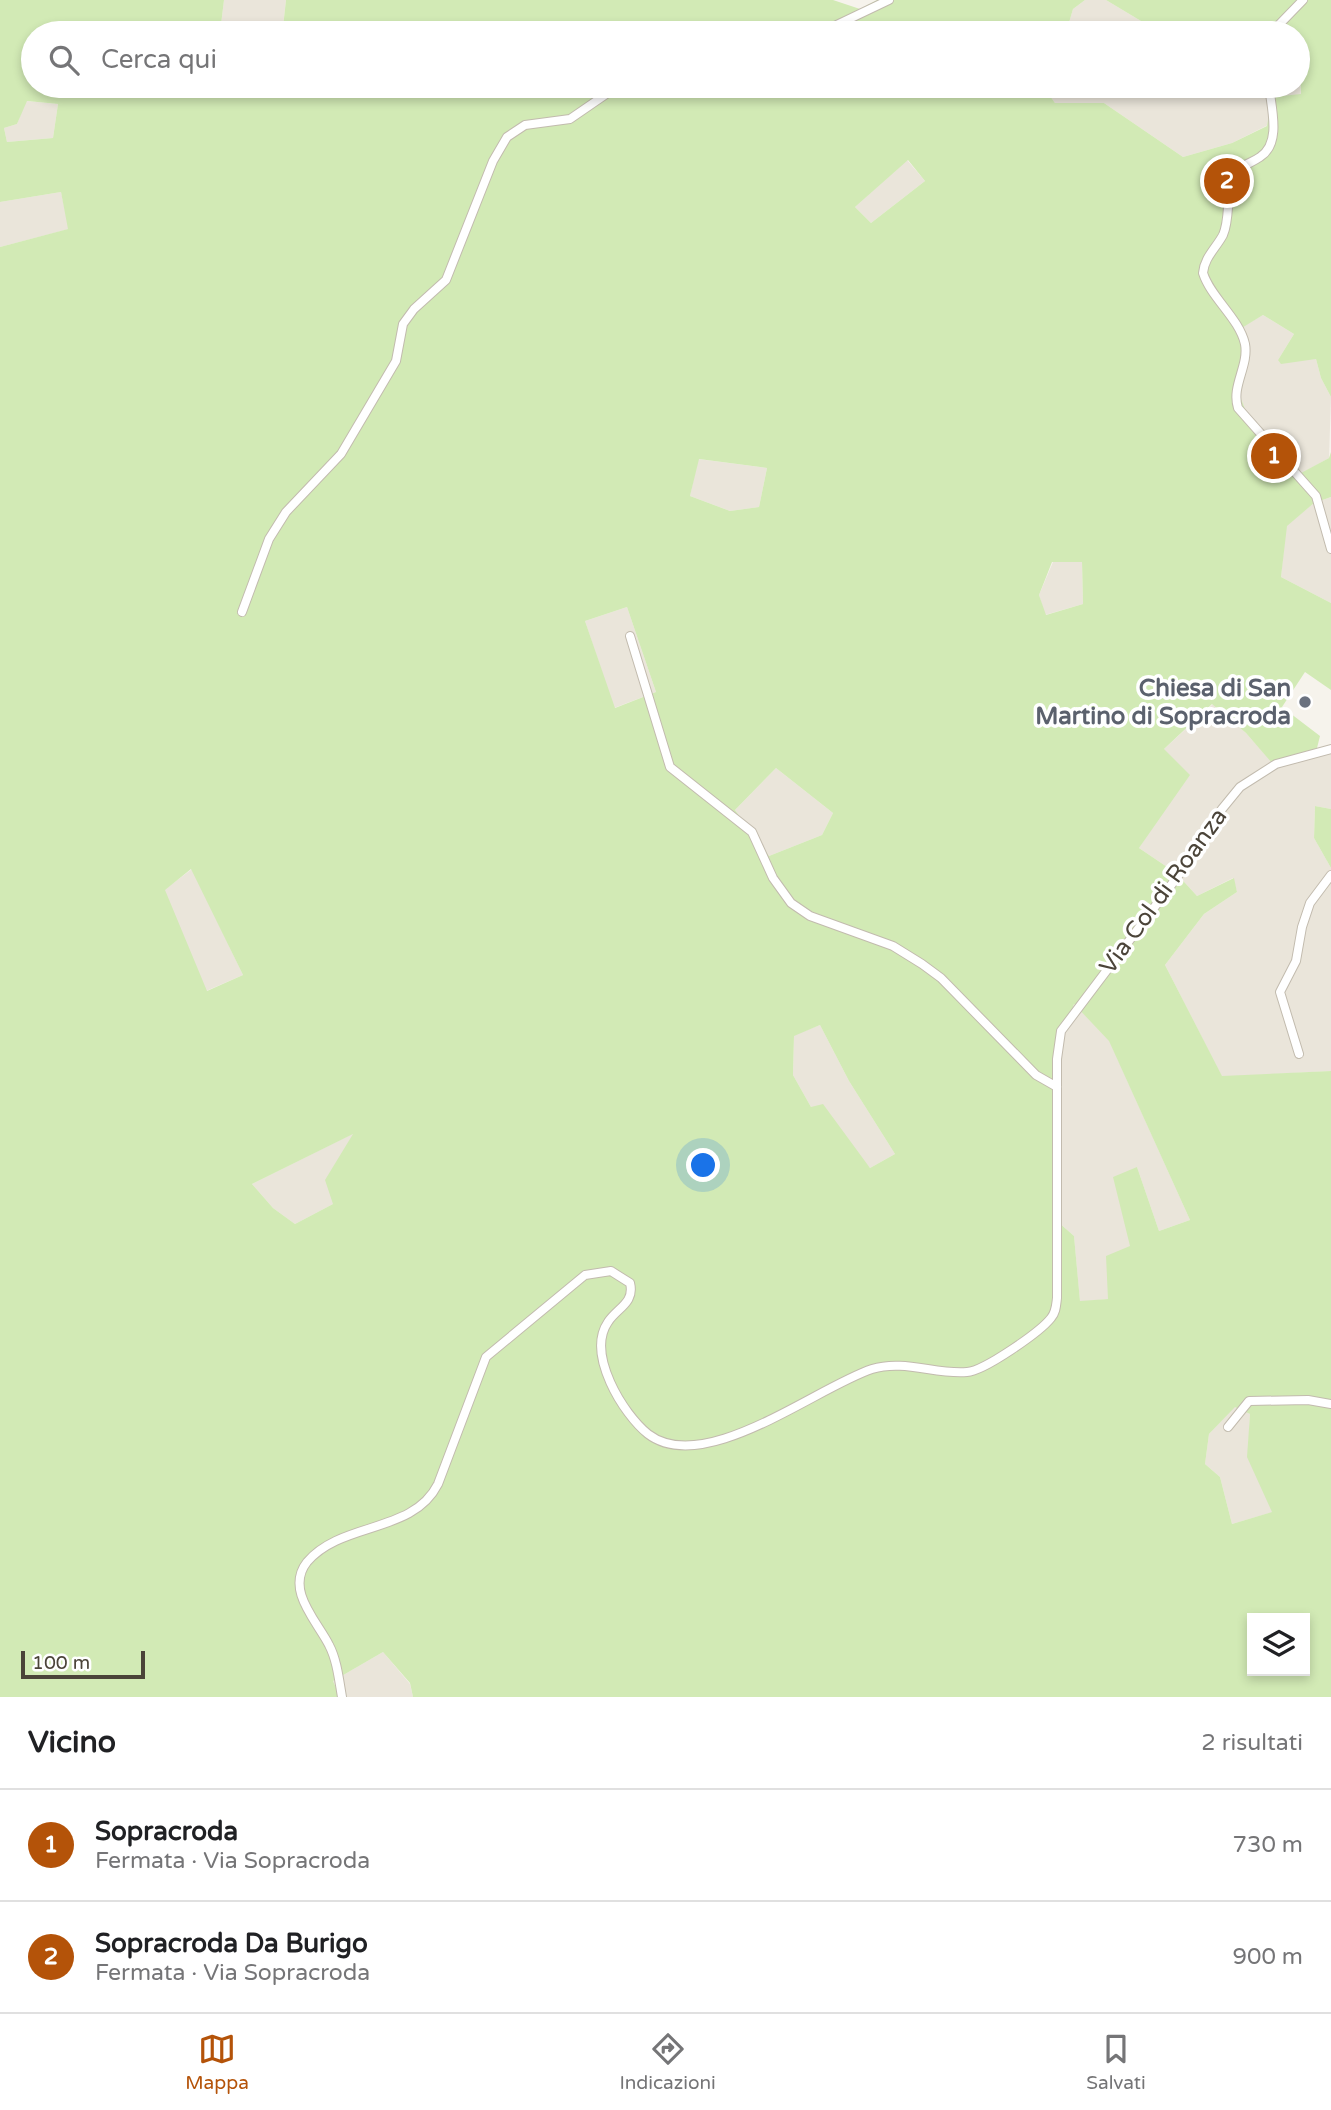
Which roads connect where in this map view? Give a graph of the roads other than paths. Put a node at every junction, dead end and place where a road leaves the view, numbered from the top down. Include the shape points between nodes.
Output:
1 (888, 0) edge
2 (1303, 0) edge
3 (848, 21) edge
4 (1283, 21) edge
5 (601, 98) edge
6 (1270, 98) edge
7 (1331, 550) edge
8 (242, 612) dead end
9 (630, 636) dead end
10 (1331, 749) edge
11 (1331, 875) edge
12 (1299, 1054) dead end
13 (1057, 1087) junction
14 (1331, 1404) edge
15 (1228, 1427) dead end
16 (342, 1697) edge

1 - 3 street
2 - 4 street
5 - 8 street via 570,119 525,125 499,148 446,280 403,324 396,361 341,454 286,512 269,539
6 - 7 street via 1271,141 1265,153 1233,178 1224,231 1203,273 1244,340 1238,408 1315,496
9 - 13 street via 670,767 747,827 791,903 810,916 893,946 922,964 964,1000 1035,1075
10 - 13 street, Via Col di Roanza via 1276,764 1229,799 1184,868 1065,1022 1058,1040
11 - 12 street via 1310,903 1296,961 1280,992
13 - 16 street, Via Col di Roanza via 1056,1309 1045,1324 982,1368 967,1372 911,1366 872,1369 733,1436 666,1444 635,1420 611,1385 603,1360 605,1328 628,1301 630,1283 619,1273 593,1272 571,1285 486,1357 429,1499 410,1514 357,1530 311,1558 299,1581 313,1620 329,1644
14 - 15 street via 1249,1401

